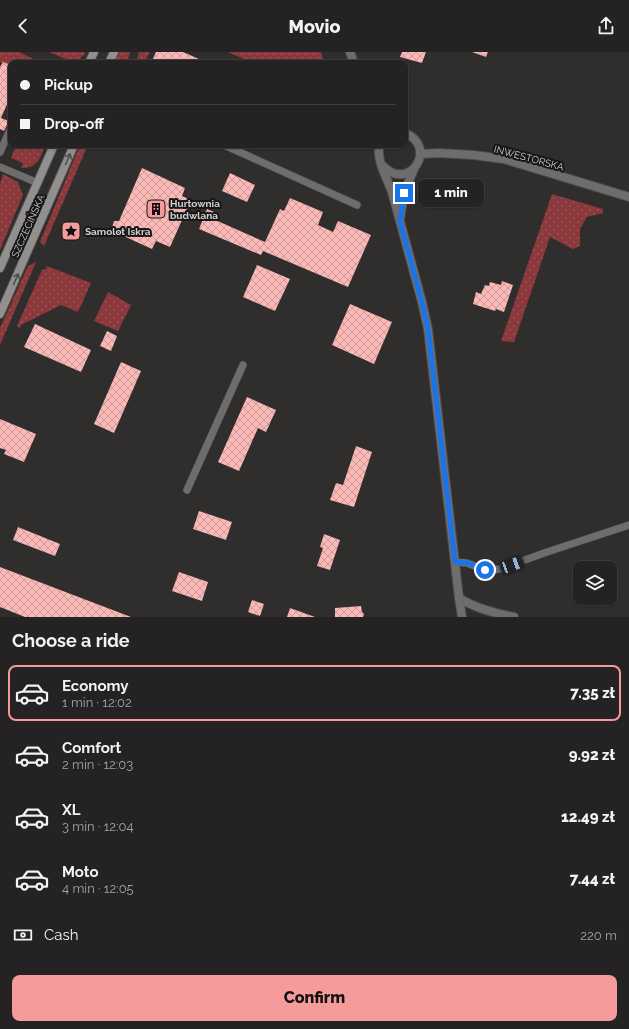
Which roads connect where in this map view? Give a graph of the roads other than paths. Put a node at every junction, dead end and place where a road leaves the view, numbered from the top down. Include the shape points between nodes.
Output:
1 (408, 134) edge
2 (8, 135) edge
3 (53, 148) edge
4 (73, 148) edge
5 (231, 148) edge
6 (379, 148) edge
7 (0, 152) edge
8 (420, 154) junction
9 (382, 166) junction
10 (0, 167) edge
11 (414, 169) junction
12 (38, 183) junction
13 (629, 197) edge
14 (357, 205) dead end
15 (400, 222) junction
16 (0, 268) edge
17 (0, 314) edge
18 (243, 365) dead end
19 (188, 490) dead end
20 (629, 524) edge
21 (455, 562) junction
22 (459, 598) junction
23 (462, 617) edge
24 (514, 617) edge

1 - 8 street via 417,142
2 - 7 lane
3 - 12 main road, SZCZECIŃSKA
17 -> 4 main road, SZCZECIŃSKA
5 - 14 lane
6 - 9 street via 378,154
8 - 11 street
8 - 13 street, INWESTORSKA via 473,155 504,159
9 - 11 street via 392,173 399,174
9 - 15 street
10 - 12 lane
11 - 15 street via 404,193
12 - 16 main road, SZCZECIŃSKA
15 - 21 street via 428,329
18 - 19 lane
20 - 21 lane via 500,569 485,570 468,563
21 - 22 street
22 - 23 street
22 - 24 street via 470,605

